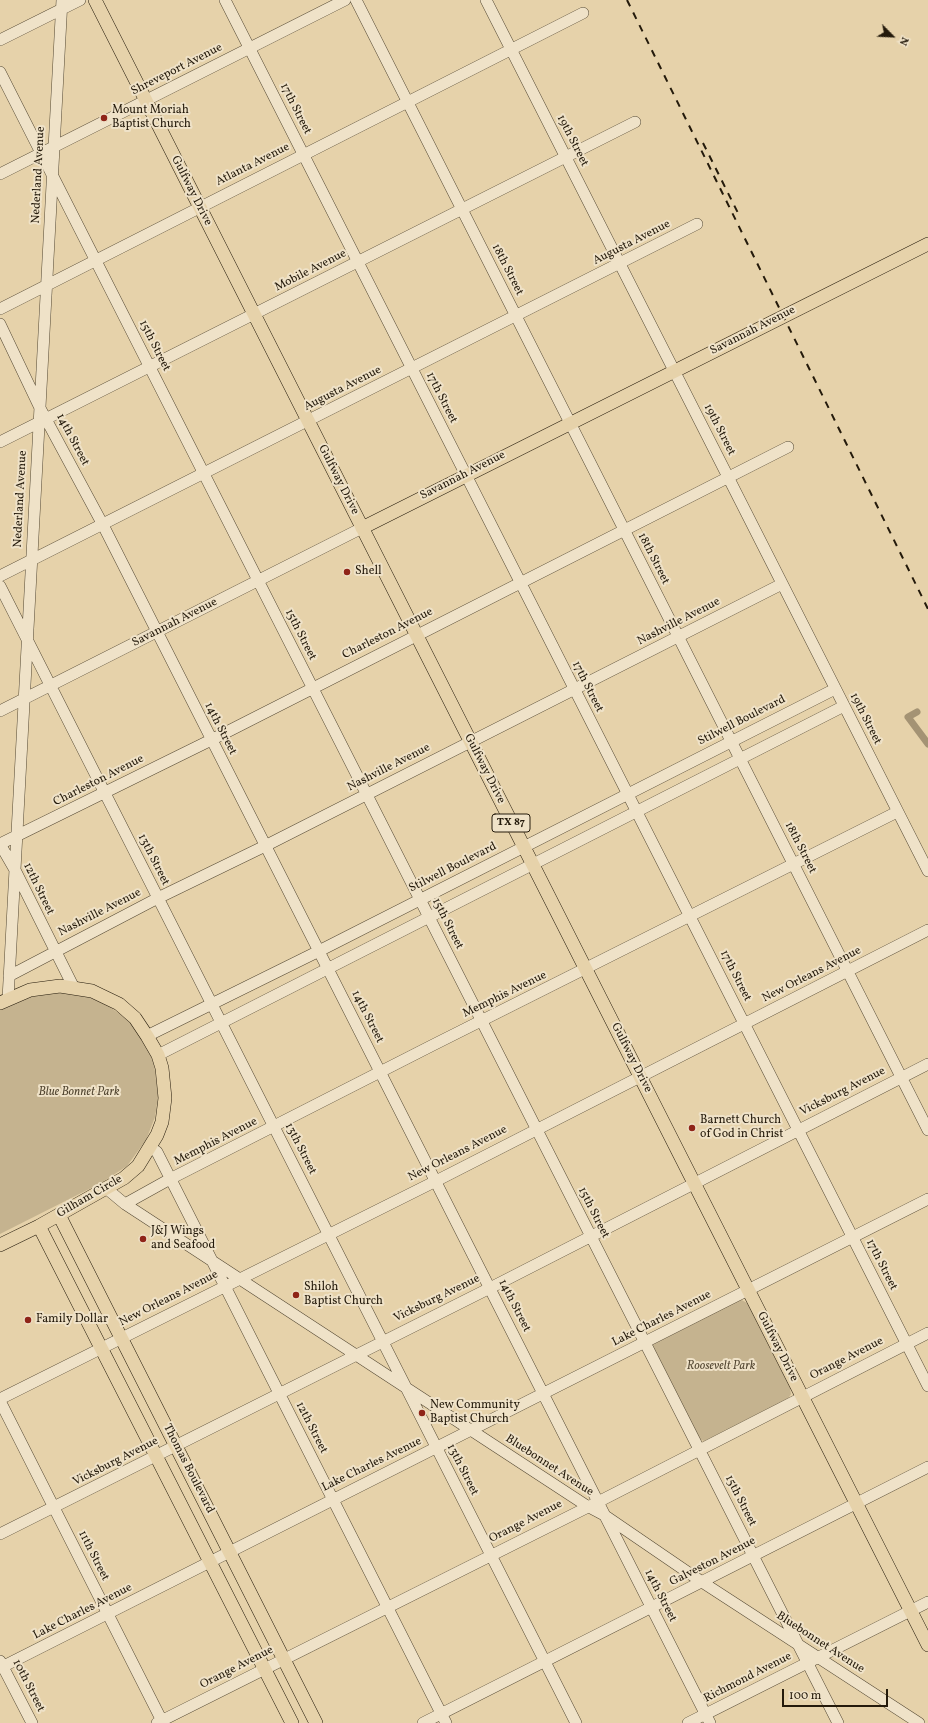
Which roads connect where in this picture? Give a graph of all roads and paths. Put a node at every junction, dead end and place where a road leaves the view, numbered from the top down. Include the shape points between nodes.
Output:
1 (80, 0) edge
2 (94, 0) edge
3 (225, 0) edge
4 (345, 0) edge
5 (356, 0) edge
6 (486, 0) edge
7 (61, 5) edge
8 (583, 13) dead end
9 (0, 40) edge
10 (249, 49) junction
11 (511, 50) junction
12 (0, 72) edge
13 (146, 101) junction
14 (407, 102) junction
15 (634, 122) dead end
16 (54, 148) junction
17 (41, 153) junction
18 (303, 155) junction
19 (565, 157) junction
20 (52, 173) junction
21 (0, 174) edge
22 (200, 207) junction
23 (461, 209) junction
24 (697, 224) dead end
25 (928, 244) edge
26 (96, 260) junction
27 (358, 262) junction
28 (619, 263) junction
29 (46, 285) junction
30 (0, 309) edge
31 (254, 314) junction
32 (516, 316) junction
33 (0, 324) edge
34 (150, 366) junction
35 (412, 369) junction
36 (674, 370) junction
37 (40, 408) junction
38 (42, 421) junction
39 (308, 421) junction
40 (570, 423) junction
41 (0, 442) edge
42 (788, 447) dead end
43 (204, 474) junction
44 (466, 475) junction
45 (728, 477) junction
46 (104, 525) junction
47 (362, 528) junction
48 (624, 530) junction
49 (31, 560) junction
50 (0, 576) edge
51 (258, 581) junction
52 (520, 582) junction
53 (782, 584) junction
54 (0, 586) edge
55 (157, 633) junction
56 (416, 635) junction
57 (678, 637) junction
58 (27, 639) junction
59 (50, 686) junction
60 (312, 687) junction
61 (574, 689) junction
62 (835, 689) junction
63 (23, 699) junction
64 (844, 706) junction
65 (0, 711) edge
66 (211, 740) junction
67 (470, 741) junction
68 (731, 741) junction
69 (740, 759) junction
70 (104, 792) junction
71 (366, 794) junction
72 (627, 794) junction
73 (636, 811) junction
74 (897, 812) junction
75 (17, 836) junction
76 (0, 844) edge
77 (265, 846) junction
78 (524, 847) junction
79 (532, 864) junction
80 (794, 864) junction
81 (15, 870) junction
82 (928, 871) edge
83 (158, 898) junction
84 (420, 899) junction
85 (429, 916) junction
86 (690, 916) junction
87 (928, 930) edge
88 (55, 951) junction
89 (319, 951) junction
90 (328, 969) junction
91 (586, 970) junction
92 (848, 971) junction
93 (9, 976) junction
94 (74, 988) junction
95 (4, 1001) edge
96 (212, 1004) junction
97 (482, 1021) junction
98 (221, 1022) junction
99 (744, 1023) junction
100 (147, 1036) junction
101 (158, 1055) junction
102 (928, 1064) edge
103 (381, 1073) junction
104 (640, 1077) junction
105 (902, 1078) junction
106 (274, 1127) junction
107 (536, 1129) junction
108 (798, 1130) junction
109 (928, 1130) edge
110 (150, 1147) junction
111 (170, 1179) junction
112 (436, 1181) junction
113 (694, 1183) junction
114 (107, 1189) junction
115 (928, 1199) edge
116 (125, 1204) junction
117 (59, 1215) junction
118 (39, 1226) junction
119 (328, 1234) junction
120 (591, 1236) junction
121 (852, 1237) junction
122 (0, 1245) edge
123 (212, 1261) junction
124 (239, 1279) junction
125 (224, 1286) junction
126 (490, 1288) junction
127 (748, 1290) junction
128 (928, 1333) edge
129 (121, 1338) junction
130 (383, 1341) junction
131 (645, 1342) junction
132 (906, 1344) junction
133 (102, 1348) junction
134 (355, 1355) junction
135 (928, 1386) edge
136 (407, 1389) junction
137 (279, 1394) junction
138 (544, 1395) junction
139 (802, 1397) junction
140 (0, 1400) edge
141 (471, 1430) junction
142 (176, 1446) junction
143 (437, 1448) junction
144 (699, 1449) junction
145 (156, 1456) junction
146 (928, 1467) edge
147 (332, 1500) junction
148 (598, 1502) junction
149 (856, 1503) junction
150 (587, 1506) junction
151 (54, 1507) junction
152 (604, 1515) junction
153 (0, 1534) edge
154 (230, 1552) junction
155 (491, 1554) junction
156 (753, 1556) junction
157 (210, 1562) junction
158 (702, 1582) junction
159 (928, 1602) edge
160 (387, 1607) junction
161 (652, 1608) junction
162 (910, 1611) junction
163 (107, 1614) junction
164 (798, 1644) junction
165 (928, 1645) edge
166 (818, 1657) junction
167 (284, 1659) junction
168 (545, 1661) junction
169 (807, 1662) junction
170 (1, 1665) edge
171 (264, 1669) junction
172 (443, 1718) edge
173 (707, 1719) edge
174 (160, 1722) edge
175 (32, 1723) edge
176 (292, 1723) edge
177 (316, 1723) edge
178 (423, 1723) edge
179 (576, 1723) edge
180 (688, 1723) edge
181 (838, 1723) edge
182 (919, 1723) edge

1 - 7 street
2 - 13 main road, Gulfway Drive / TX 87
3 - 10 street, 17th Street
4 - 10 street, Shreveport Avenue
5 - 14 street, 18th Street
6 - 11 street, 19th Street
7 - 9 street
7 - 16 street, Nederland Avenue
8 - 11 street, Atlanta Avenue
10 - 13 street, Shreveport Avenue
10 - 18 street, 17th Street
11 - 14 street, Atlanta Avenue
11 - 19 street, 19th Street
12 - 17 street, 15th Street
13 - 16 street, Shreveport Avenue
13 - 22 main road, Gulfway Drive / TX 87
14 - 18 street, Atlanta Avenue
14 - 23 street, 18th Street
15 - 19 street, Mobile Avenue
16 - 17 street, Shreveport Avenue
16 - 20 street, Nederland Avenue
17 - 20 street, 15th Street
17 - 21 street, Shreveport Avenue
18 - 22 street, Atlanta Avenue
18 - 27 street, 17th Street
19 - 23 street, Mobile Avenue
19 - 28 street, 19th Street
20 - 26 street, 15th Street
20 - 29 street, Nederland Avenue
22 - 26 street, Atlanta Avenue
22 - 31 main road, Gulfway Drive / TX 87
23 - 27 street, Mobile Avenue
23 - 32 street, 18th Street
24 - 28 street, Augusta Avenue
25 - 36 main road, Savannah Avenue
26 - 29 street, Atlanta Avenue
26 - 34 street, 15th Street
27 - 31 street, Mobile Avenue
27 - 35 street, 17th Street
28 - 32 street, Augusta Avenue
28 - 36 street, 19th Street
29 - 30 street, Atlanta Avenue
29 - 37 street, Nederland Avenue
31 - 34 street, Mobile Avenue
31 - 39 main road, Gulfway Drive / TX 87
32 - 35 street, Augusta Avenue
32 - 40 street, 18th Street
33 - 37 street, 14th Street
34 - 38 street, Mobile Avenue
34 - 43 street, 15th Street
35 - 39 street, Augusta Avenue
35 - 44 street, 17th Street
36 - 40 main road, Savannah Avenue
36 - 45 street, 19th Street
37 - 38 street, Nederland Avenue
38 - 41 street, Mobile Avenue
38 - 46 street, 14th Street
38 - 49 street, Nederland Avenue
39 - 43 street, Augusta Avenue
39 - 47 main road, Gulfway Drive / TX 87
40 - 44 main road, Savannah Avenue
40 - 48 street, 18th Street
42 - 45 street, Charleston Avenue
43 - 46 street, Augusta Avenue
43 - 51 street, 15th Street
44 - 47 main road, Savannah Avenue
44 - 52 street, 17th Street
45 - 48 street, Charleston Avenue
45 - 53 street, 19th Street
46 - 49 street, Augusta Avenue
46 - 55 street, 14th Street
47 - 51 street, Savannah Avenue
47 - 56 main road, Gulfway Drive / TX 87
48 - 52 street, Charleston Avenue
48 - 57 street, 18th Street
49 - 50 street, Augusta Avenue
49 - 58 street, Nederland Avenue
51 - 55 street, Savannah Avenue
51 - 60 street, 15th Street
52 - 56 street, Charleston Avenue
52 - 61 street, 17th Street
53 - 57 street, Nashville Avenue
53 - 62 street, 19th Street
54 - 58 street, 13th Street
55 - 59 street, Savannah Avenue
55 - 66 street, 14th Street
56 - 60 street, Charleston Avenue
56 - 67 main road, Gulfway Drive / TX 87
57 - 61 street, Nashville Avenue
57 - 68 street, 18th Street
58 - 59 street, 13th Street
58 - 63 street, Nederland Avenue
59 - 63 street, Savannah Avenue
59 - 70 street, 13th Street
60 - 66 street, Charleston Avenue
60 - 71 street, 15th Street
61 - 67 street, Nashville Avenue
61 - 72 street, 17th Street
62 - 64 street, 19th Street
62 - 68 street, Stilwell Boulevard
63 - 65 street, Savannah Avenue
63 - 75 street, Nederland Avenue
64 - 69 street
64 - 74 street, 19th Street
66 - 70 street, Charleston Avenue
66 - 77 street, 14th Street
67 - 71 street, Nashville Avenue
67 - 78 main road, Gulfway Drive / TX 87
68 - 69 street, 18th Street
68 - 72 street, Stilwell Boulevard
69 - 73 street
69 - 80 street, 18th Street
70 - 75 street, Charleston Avenue
70 - 83 street, 13th Street
71 - 77 street, Nashville Avenue
71 - 84 street, 15th Street
72 - 73 street, 17th Street
72 - 78 street, Stilwell Boulevard
73 - 79 street
73 - 86 street, 17th Street
74 - 80 street, Memphis Avenue
74 - 82 street, 19th Street
75 - 76 street, Charleston Avenue
75 - 81 street, Nederland Avenue
76 - 81 street, 12th Street
77 - 83 street, Nashville Avenue
77 - 89 street, 14th Street
78 - 79 main road, Gulfway Drive / TX 87
78 - 84 street, Stilwell Boulevard
79 - 85 street
79 - 91 main road, Gulfway Drive / TX 87
80 - 86 street, Memphis Avenue
80 - 92 street, 18th Street
81 - 88 street, 12th Street
81 - 93 street, Nederland Avenue
83 - 88 street, Nashville Avenue
83 - 96 street, 13th Street
84 - 85 street, 15th Street
84 - 89 street, Stilwell Boulevard
85 - 90 street
85 - 97 street, 15th Street
86 - 91 street, Memphis Avenue
86 - 99 street, 17th Street
87 - 92 street, New Orleans Avenue
88 - 93 street, Nashville Avenue
88 - 94 street, 12th Street
89 - 90 street, 14th Street
89 - 96 street, Stilwell Boulevard
90 - 98 street
90 - 103 street, 14th Street
91 - 97 street, Memphis Avenue
91 - 104 main road, Gulfway Drive / TX 87
92 - 99 street, New Orleans Avenue
92 - 105 street, 18th Street
93 - 95 street, Nederland Avenue
94 - 95 main road, Gilham Circle via 46,986
94 - 100 main road, Gilham Circle via 92,991 119,1004 135,1018
96 - 98 street, 13th Street
96 - 100 street, Stilwell Boulevard
97 - 103 street, Memphis Avenue
97 - 107 street, 15th Street
98 - 101 street
98 - 106 street, 13th Street
99 - 104 street, New Orleans Avenue
99 - 108 street, 17th Street
100 - 101 main road, Gilham Circle
101 - 110 main road, Gilham Circle via 165,1098 162,1122
102 - 105 street, Vicksburg Avenue
103 - 106 street, Memphis Avenue
103 - 112 street, 14th Street
104 - 107 street, New Orleans Avenue
104 - 113 main road, Gulfway Drive / TX 87
105 - 108 street, Vicksburg Avenue
105 - 109 street, 18th Street
106 - 111 street, Memphis Avenue
106 - 119 street, 13th Street
107 - 112 street, New Orleans Avenue
107 - 120 street, 15th Street
108 - 113 street, Vicksburg Avenue
108 - 121 street, 17th Street
110 - 111 street, 12th Street via 157,1152
110 - 114 main road, Gilham Circle via 138,1166
111 - 116 street, Memphis Avenue
111 - 123 street, 12th Street
112 - 119 street, New Orleans Avenue
112 - 126 street, 14th Street
113 - 120 street, Vicksburg Avenue
113 - 127 main road, Gulfway Drive / TX 87
114 - 116 street, Bluebonnet Avenue
114 - 117 main road, Gilham Circle
115 - 121 street, Lake Charles Avenue
116 - 123 street, Bluebonnet Avenue
117 - 118 main road, Gilham Circle
117 - 129 main road, Thomas Boulevard
118 - 122 main road, Gilham Circle
118 - 133 main road, Thomas Boulevard
119 - 124 street, New Orleans Avenue
119 - 130 street, 13th Street
120 - 126 street, Vicksburg Avenue
120 - 131 street, 15th Street
121 - 127 street, Lake Charles Avenue
121 - 132 street, 17th Street
123 - 124 street, Bluebonnet Avenue
123 - 125 street, 12th Street
124 - 125 street, New Orleans Avenue
124 - 134 street, Bluebonnet Avenue
125 - 129 street, New Orleans Avenue
125 - 137 street, 12th Street
126 - 130 street, Vicksburg Avenue
126 - 138 street, 14th Street
127 - 131 street, Lake Charles Avenue
127 - 139 main road, Gulfway Drive / TX 87
128 - 132 street, Orange Avenue
129 - 133 street, New Orleans Avenue
129 - 142 main road, Thomas Boulevard
130 - 134 street, Vicksburg Avenue
130 - 136 street, 13th Street
131 - 138 street, Lake Charles Avenue
131 - 144 street, 15th Street
132 - 135 street, 17th Street
132 - 139 street, Orange Avenue
133 - 140 street, New Orleans Avenue
133 - 145 main road, Thomas Boulevard
134 - 136 street, Bluebonnet Avenue
134 - 137 street, Vicksburg Avenue
136 - 141 street, Bluebonnet Avenue
136 - 143 street, 13th Street
137 - 142 street, Vicksburg Avenue
137 - 147 street, 12th Street
138 - 141 street, Lake Charles Avenue
138 - 148 street, 14th Street
139 - 144 street, Orange Avenue
139 - 149 main road, Gulfway Drive / TX 87
140 - 151 street, 11th Street
141 - 143 street, Lake Charles Avenue
141 - 150 street, Bluebonnet Avenue
142 - 145 street, Vicksburg Avenue
142 - 154 main road, Thomas Boulevard
143 - 147 street, Lake Charles Avenue
143 - 155 street, 13th Street
144 - 148 street, Orange Avenue
144 - 156 street, 15th Street
145 - 151 street, Vicksburg Avenue
145 - 157 main road, Thomas Boulevard
146 - 149 street, Galveston Avenue
147 - 154 street, Lake Charles Avenue
147 - 160 street, 12th Street
148 - 150 street, Orange Avenue
148 - 152 street, 14th Street
149 - 156 street, Galveston Avenue
149 - 162 main road, Gulfway Drive / TX 87
150 - 152 street, Bluebonnet Avenue
150 - 155 street, Orange Avenue
151 - 153 street, Vicksburg Avenue
151 - 163 street, 11th Street
152 - 158 street, Bluebonnet Avenue
152 - 161 street, 14th Street
154 - 157 street, Lake Charles Avenue
154 - 167 main road, Thomas Boulevard
155 - 160 street, Orange Avenue
155 - 168 street, 13th Street
156 - 158 street, Galveston Avenue
156 - 164 street, 15th Street
157 - 163 street, Lake Charles Avenue
157 - 171 main road, Thomas Boulevard
158 - 161 street, Galveston Avenue
158 - 164 street, Bluebonnet Avenue
159 - 162 street, Richmond Avenue
160 - 167 street, Orange Avenue
160 - 172 street, 12th Street
161 - 168 street, Galveston Avenue
161 - 173 street, 14th Street
162 - 165 main road, Gulfway Drive / TX 87
162 - 166 street, Richmond Avenue
163 - 170 street, Lake Charles Avenue
163 - 174 street, 11th Street
164 - 166 street, Bluebonnet Avenue
164 - 169 street, 15th Street
166 - 169 street, Richmond Avenue
166 - 182 street, Bluebonnet Avenue
167 - 171 street, Orange Avenue
167 - 177 main road, Thomas Boulevard
168 - 172 street, Galveston Avenue
168 - 179 street, 13th Street
169 - 173 street, Richmond Avenue
169 - 181 street, 15th Street
170 - 175 street, 10th Street
171 - 174 street, Orange Avenue
171 - 176 main road, Thomas Boulevard
172 - 178 street, Galveston Avenue
173 - 180 street, Richmond Avenue

